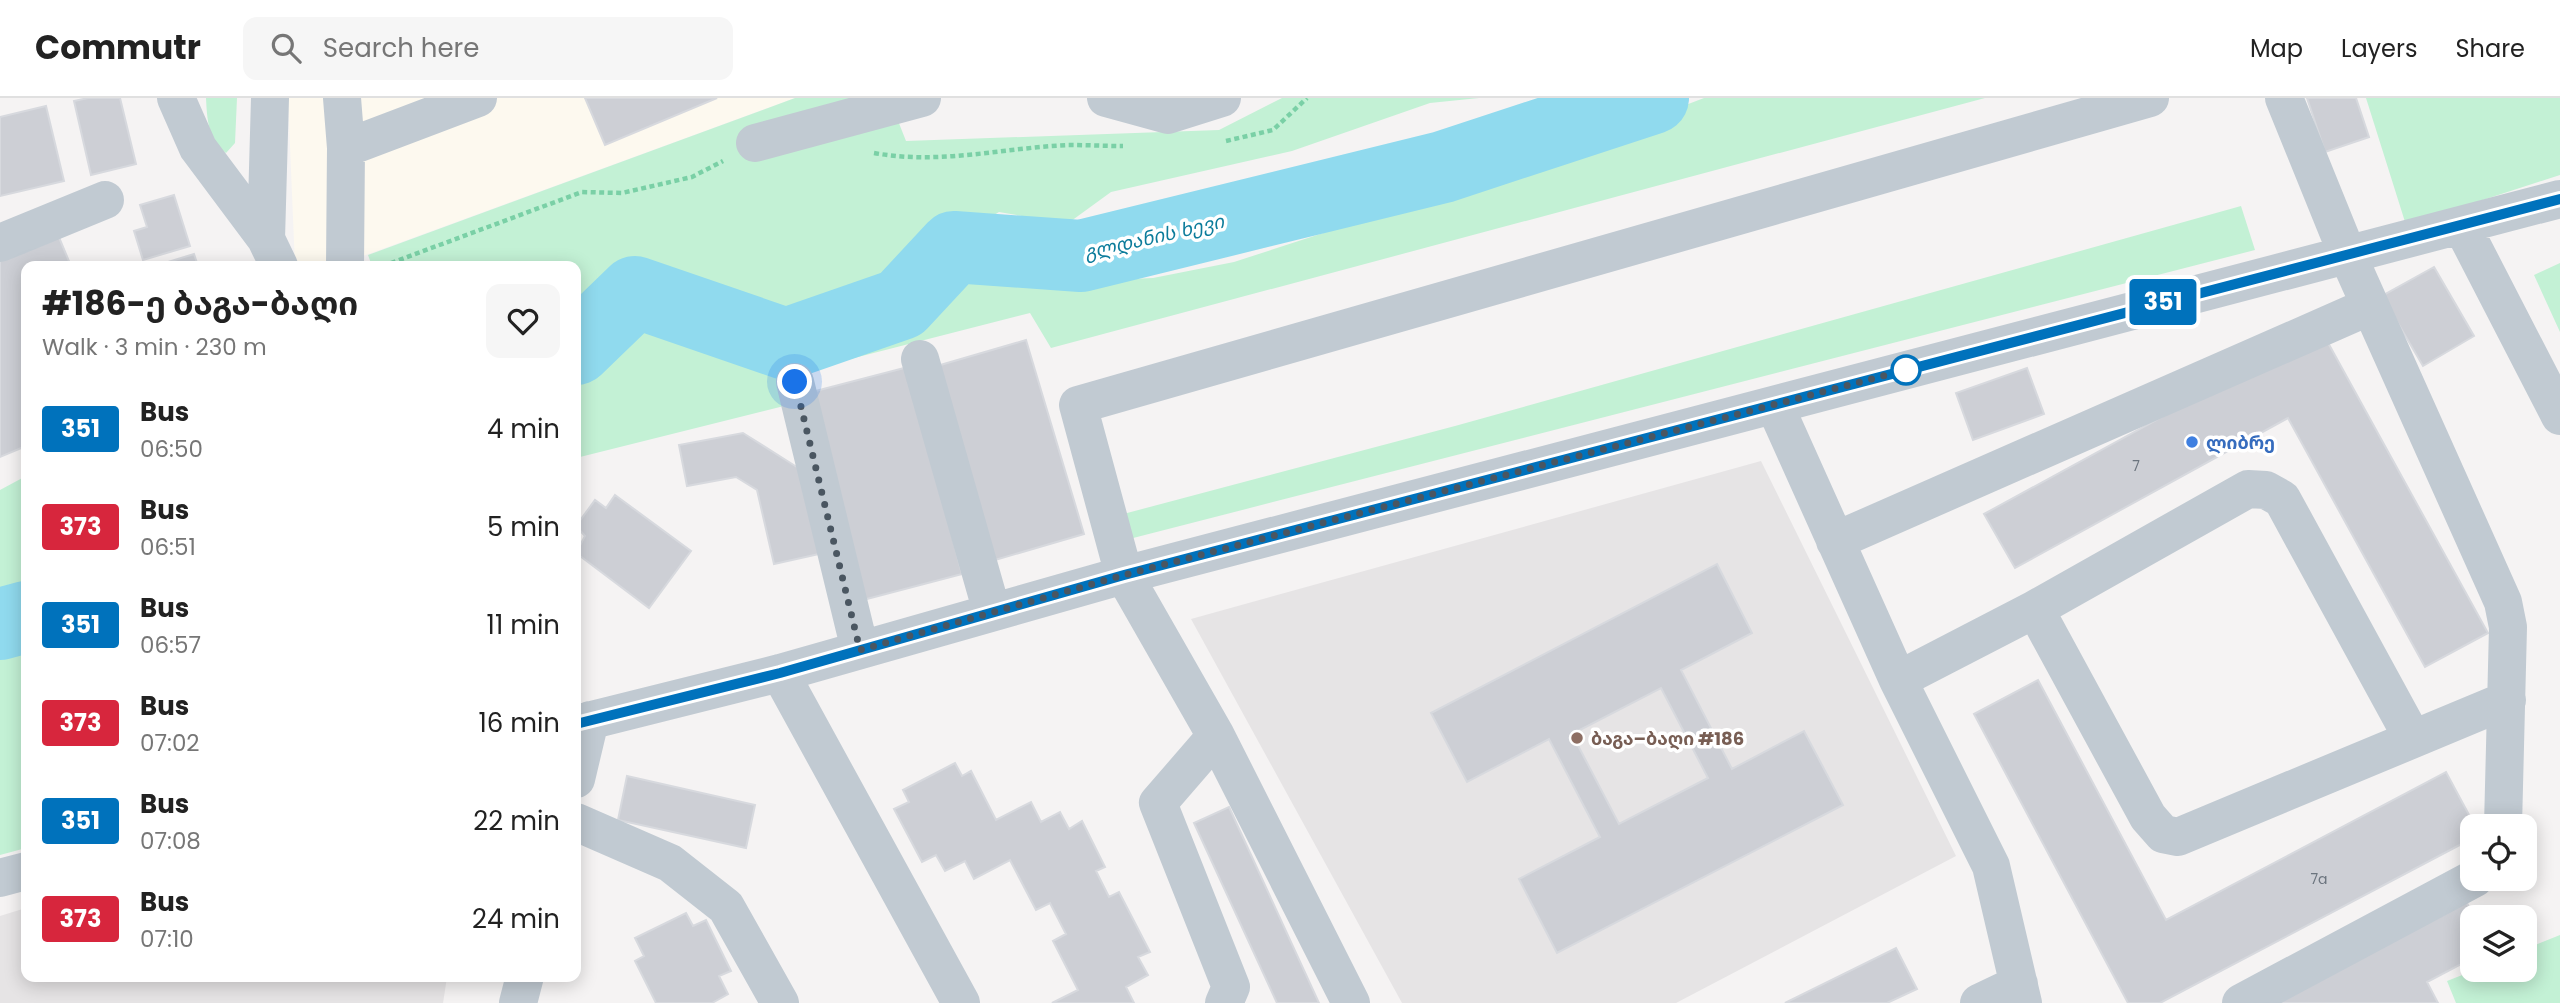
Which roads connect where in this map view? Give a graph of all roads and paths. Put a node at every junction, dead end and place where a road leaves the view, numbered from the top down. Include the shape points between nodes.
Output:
1 (176, 98) edge
2 (270, 98) edge
3 (342, 98) edge
4 (478, 98) edge
5 (922, 98) edge
6 (1106, 98) edge
7 (1222, 98) edge
8 (1307, 98) edge
9 (2150, 98) edge
10 (2284, 98) edge
11 (1222, 141) dead end
12 (755, 143) joint
13 (1129, 146) dead end
14 (346, 148) junction
15 (871, 152) dead end
16 (2560, 199) edge
17 (104, 200) dead end
18 (2462, 226) junction
19 (0, 243) edge
20 (273, 252) edge
21 (2348, 256) junction
22 (345, 261) edge
23 (396, 261) edge
24 (2370, 306) junction
25 (920, 359) dead end
26 (795, 382) dead end
27 (1775, 406) junction
28 (2560, 416) edge
29 (1835, 541) junction
30 (1124, 575) junction
31 (2035, 609) junction
32 (992, 612) junction
33 (860, 650) junction
34 (780, 673) junction
35 (1898, 680) junction
36 (2507, 700) junction
37 (583, 722) edge
38 (1216, 736) junction
39 (2413, 739) junction
40 (2503, 814) edge
41 (581, 824) edge
42 (21, 872) edge
43 (0, 878) edge
44 (2460, 886) edge
45 (523, 982) edge
46 (2021, 994) edge
47 (518, 1003) edge
48 (779, 1003) edge
49 (961, 1003) edge
50 (1224, 1003) edge
51 (1352, 1003) edge
52 (1979, 1003) edge
53 (2241, 1003) edge

1 - 20 street via 198,148
2 - 20 street
3 - 14 street
4 - 14 street
5 - 12 street
6 - 7 street via 1168,115
8 - 11 path via 1273,130
9 - 30 street via 1078,405
10 - 21 street
12 - 23 path via 692,177 622,193 582,192
13 - 15 path via 1068,145 963,158
14 - 22 street
16 - 18 street
17 - 19 street
18 - 21 street
18 - 28 street
21 - 24 street
21 - 27 street via 2012,340
24 - 29 street
24 - 36 street via 2502,602 2508,627
25 - 32 street
26 - 33 street
27 - 29 street
27 - 30 street
29 - 35 street
30 - 32 street
30 - 38 street
31 - 35 street
31 - 39 street via 2148,817 2163,834 2178,837
31 - 39 street via 2248,489 2266,490 2282,499
32 - 33 street
33 - 34 street
34 - 37 street
34 - 49 street
35 - 46 street via 1991,866
36 - 39 street
36 - 40 street
38 - 50 street via 1158,803 1231,987
38 - 51 street
41 - 48 street via 670,863 726,907
42 - 43 street
44 - 53 street
45 - 47 street
46 - 52 street

